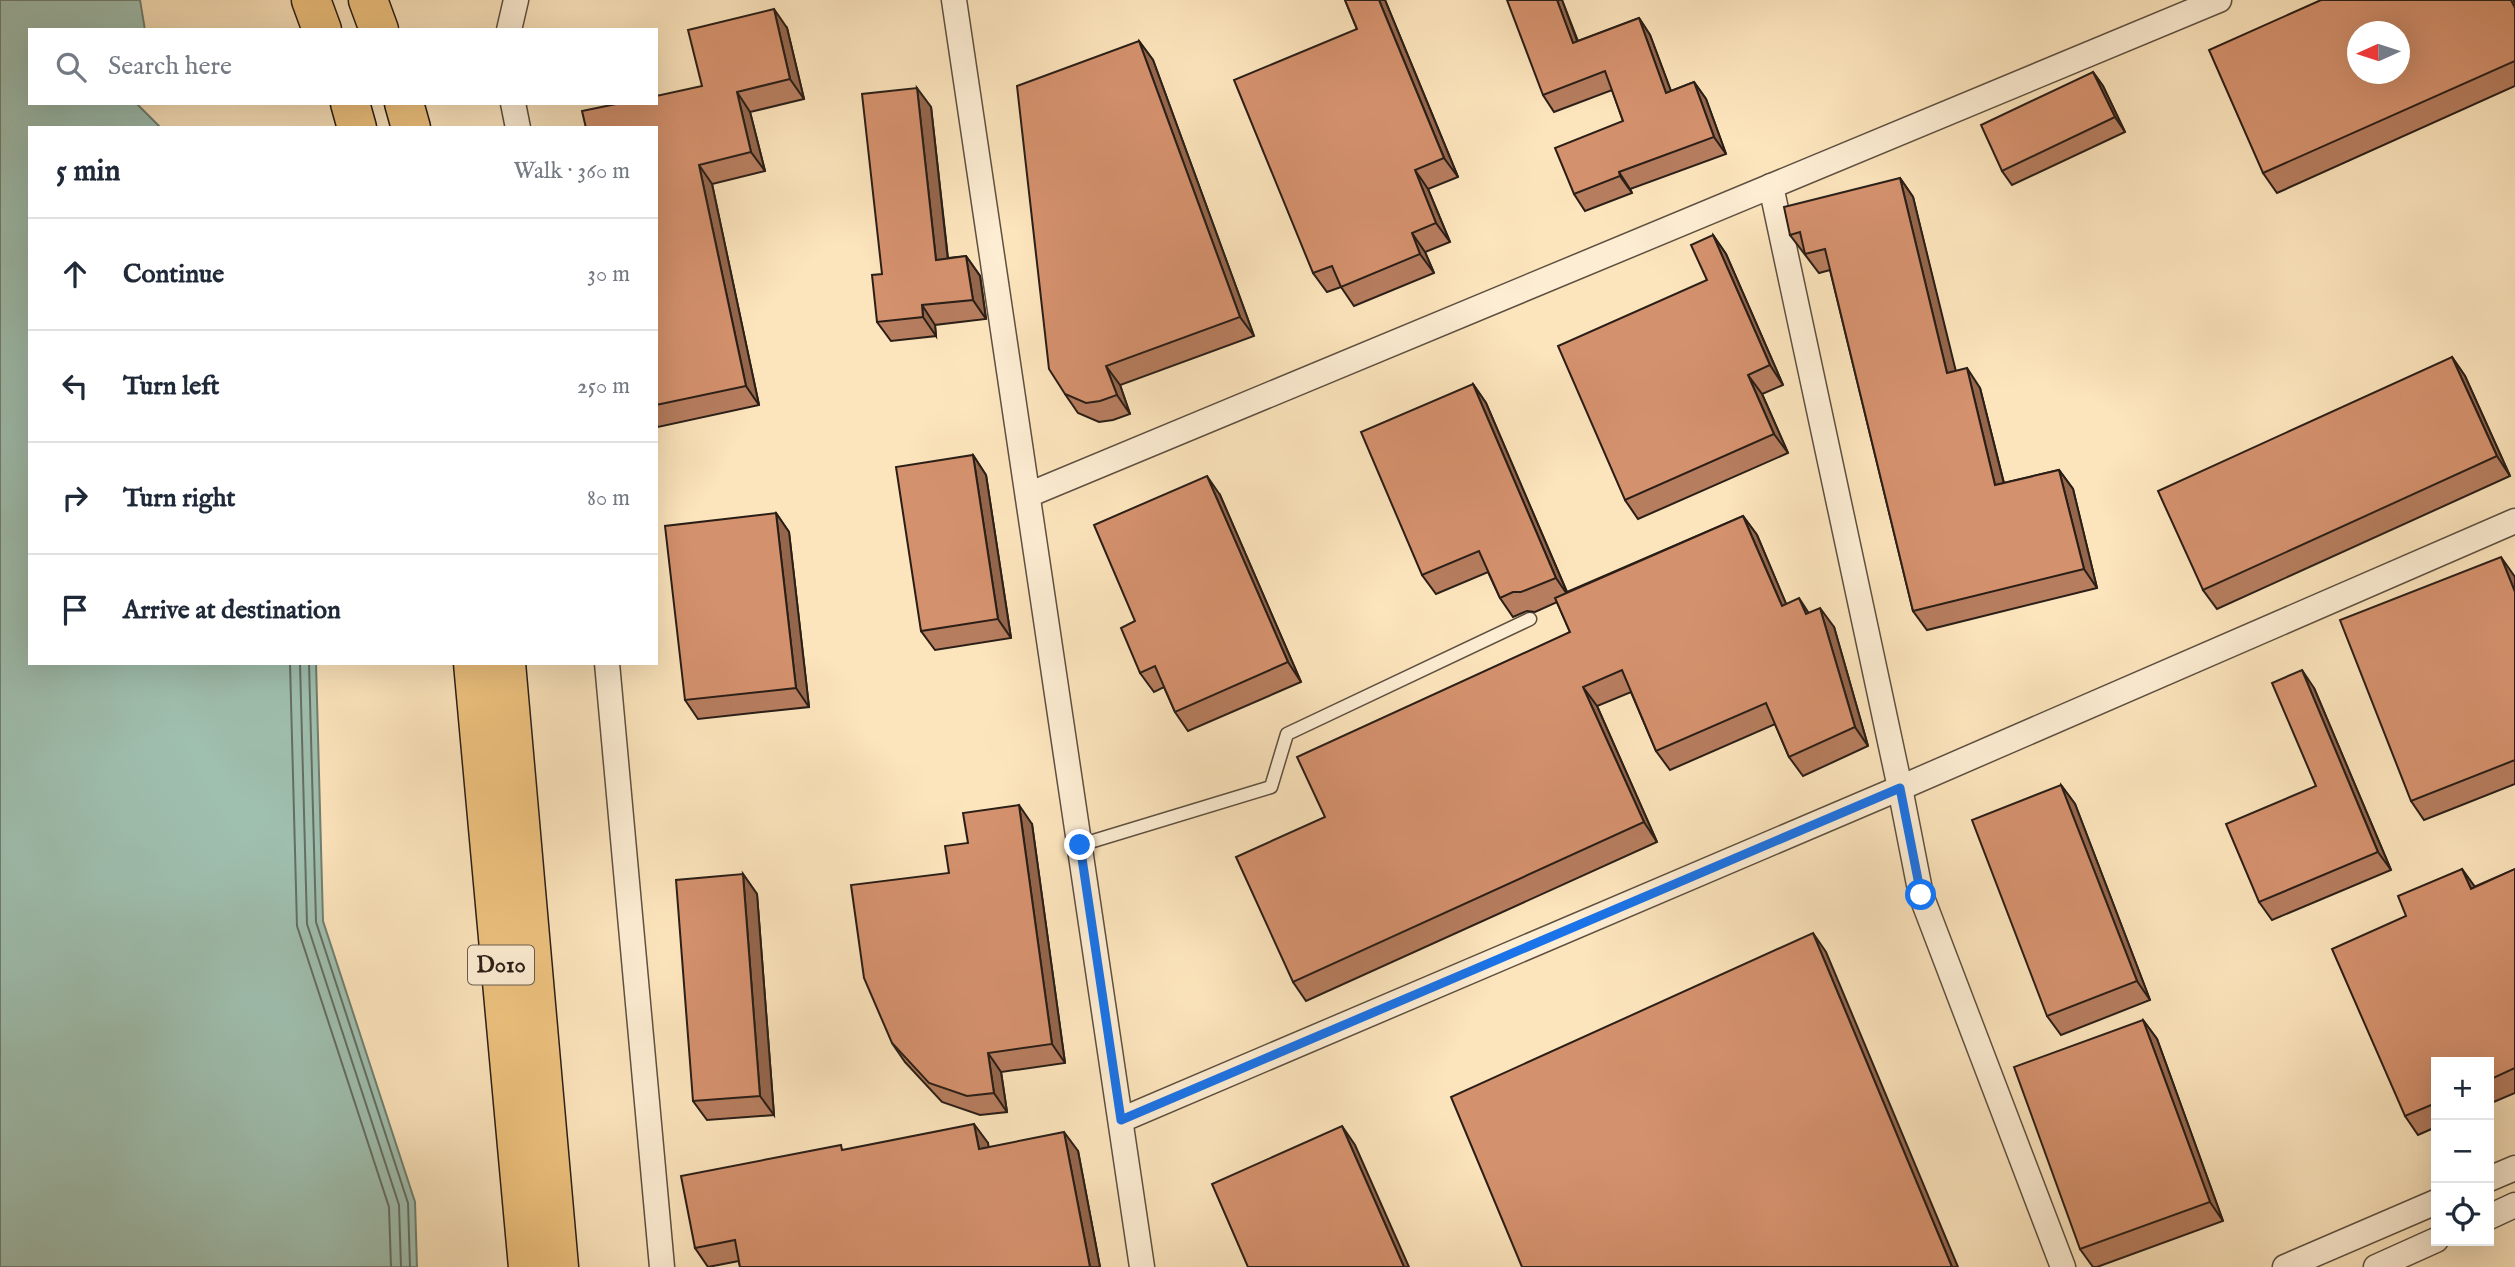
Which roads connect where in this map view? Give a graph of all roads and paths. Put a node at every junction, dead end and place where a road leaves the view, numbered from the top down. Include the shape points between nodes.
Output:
1 (311, 0) edge
2 (368, 0) edge
3 (516, 0) edge
4 (954, 0) edge
5 (2219, 0) edge
6 (321, 28) edge
7 (378, 28) edge
8 (509, 28) edge
9 (351, 105) edge
10 (405, 105) edge
11 (513, 105) edge
12 (356, 126) edge
13 (410, 126) edge
14 (518, 126) edge
15 (1770, 186) junction
16 (1028, 495) junction
17 (2515, 521) edge
18 (1530, 619) dead end
19 (473, 665) edge
20 (506, 665) edge
21 (607, 665) edge
22 (1900, 788) junction
23 (1080, 845) junction
24 (1121, 1120) junction
25 (2515, 1168) edge
26 (2494, 1178) edge
27 (2431, 1204) edge
28 (2515, 1205) edge
29 (2494, 1215) edge
30 (2431, 1242) edge
31 (528, 1267) edge
32 (559, 1267) edge
33 (662, 1267) edge
34 (1142, 1267) edge
35 (2063, 1267) edge
36 (2285, 1267) edge
37 (2376, 1267) edge

1 - 6 highway
2 - 7 highway
3 - 8 street
4 - 16 street
5 - 15 street
9 - 12 highway
10 - 13 highway
11 - 14 street
15 - 16 street
15 - 22 street
16 - 23 street
17 - 22 street
18 - 23 lane via 1287,734 1270,787
19 - 31 highway, D010
20 - 32 highway, D010
21 - 33 street
22 - 24 street
22 - 35 street via 1921,895
23 - 24 street
24 - 34 street
25 - 26 street
27 - 36 street
28 - 29 street
30 - 37 street

